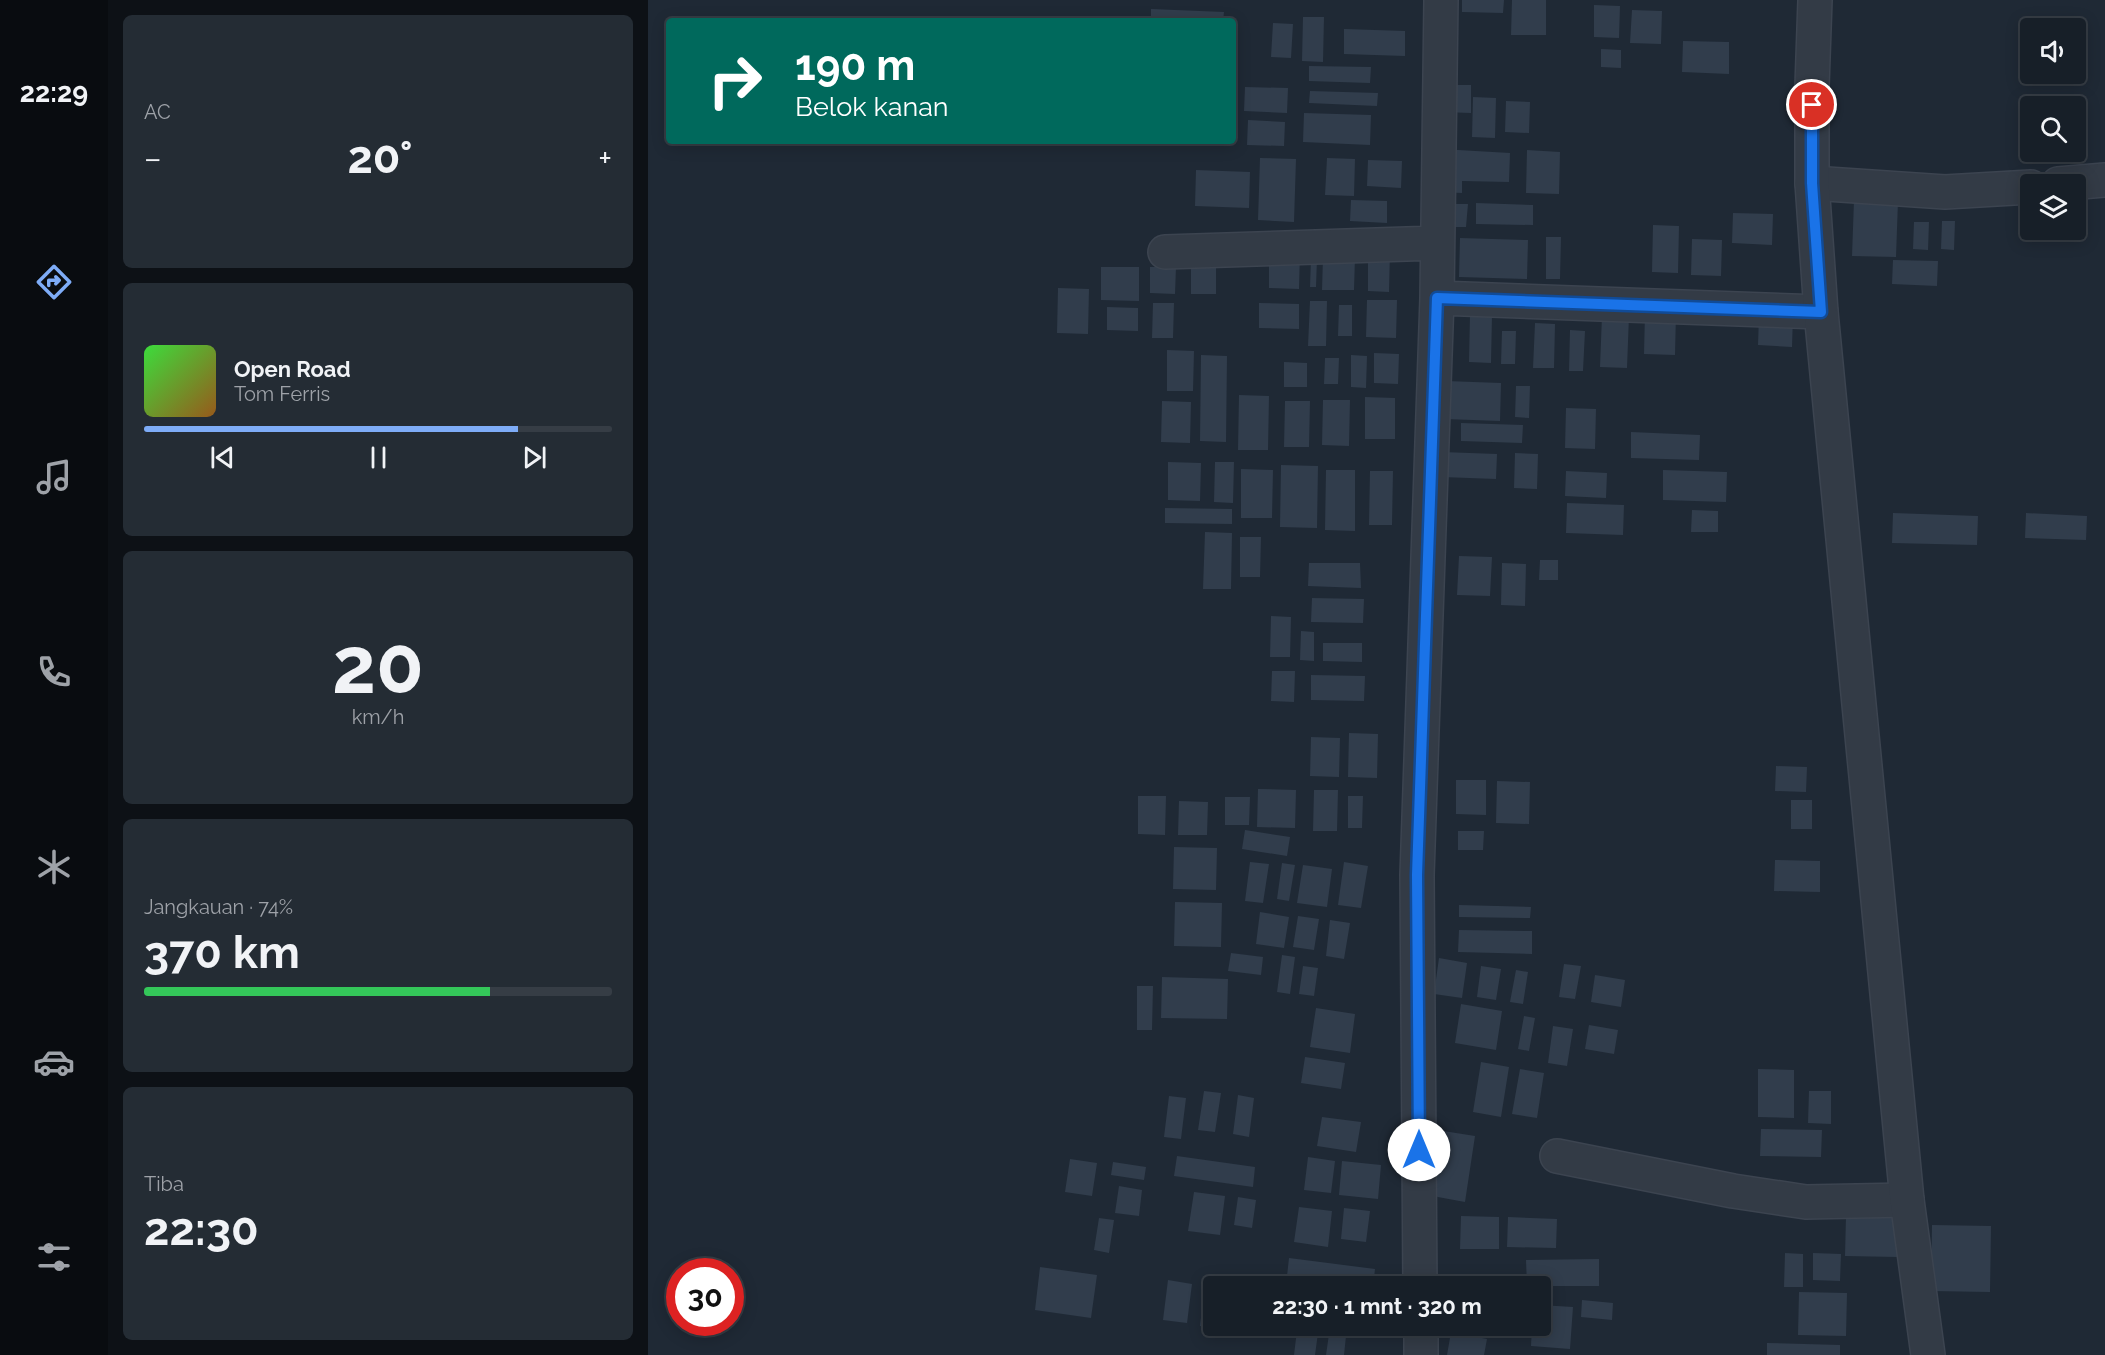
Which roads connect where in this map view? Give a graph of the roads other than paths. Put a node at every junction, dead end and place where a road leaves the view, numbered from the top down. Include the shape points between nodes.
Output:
1 (1441, 0) edge
2 (1815, 0) edge
3 (2105, 180) edge
4 (2086, 182) edge
5 (1812, 183) junction
6 (2020, 188) edge
7 (1437, 243) junction
8 (1165, 252) dead end
9 (1437, 298) junction
10 (1821, 312) junction
11 (1557, 1156) dead end
12 (1907, 1200) junction
13 (1420, 1276) edge
14 (1421, 1336) edge
15 (1421, 1355) edge
16 (1929, 1355) edge

1 - 7 street
2 - 5 street
3 - 4 street
5 - 6 street via 1945,192
5 - 10 street
7 - 8 street
7 - 9 street
9 - 10 street
9 - 13 street via 1417,875
10 - 12 street
11 - 12 street via 1806,1202
12 - 16 street
14 - 15 street

